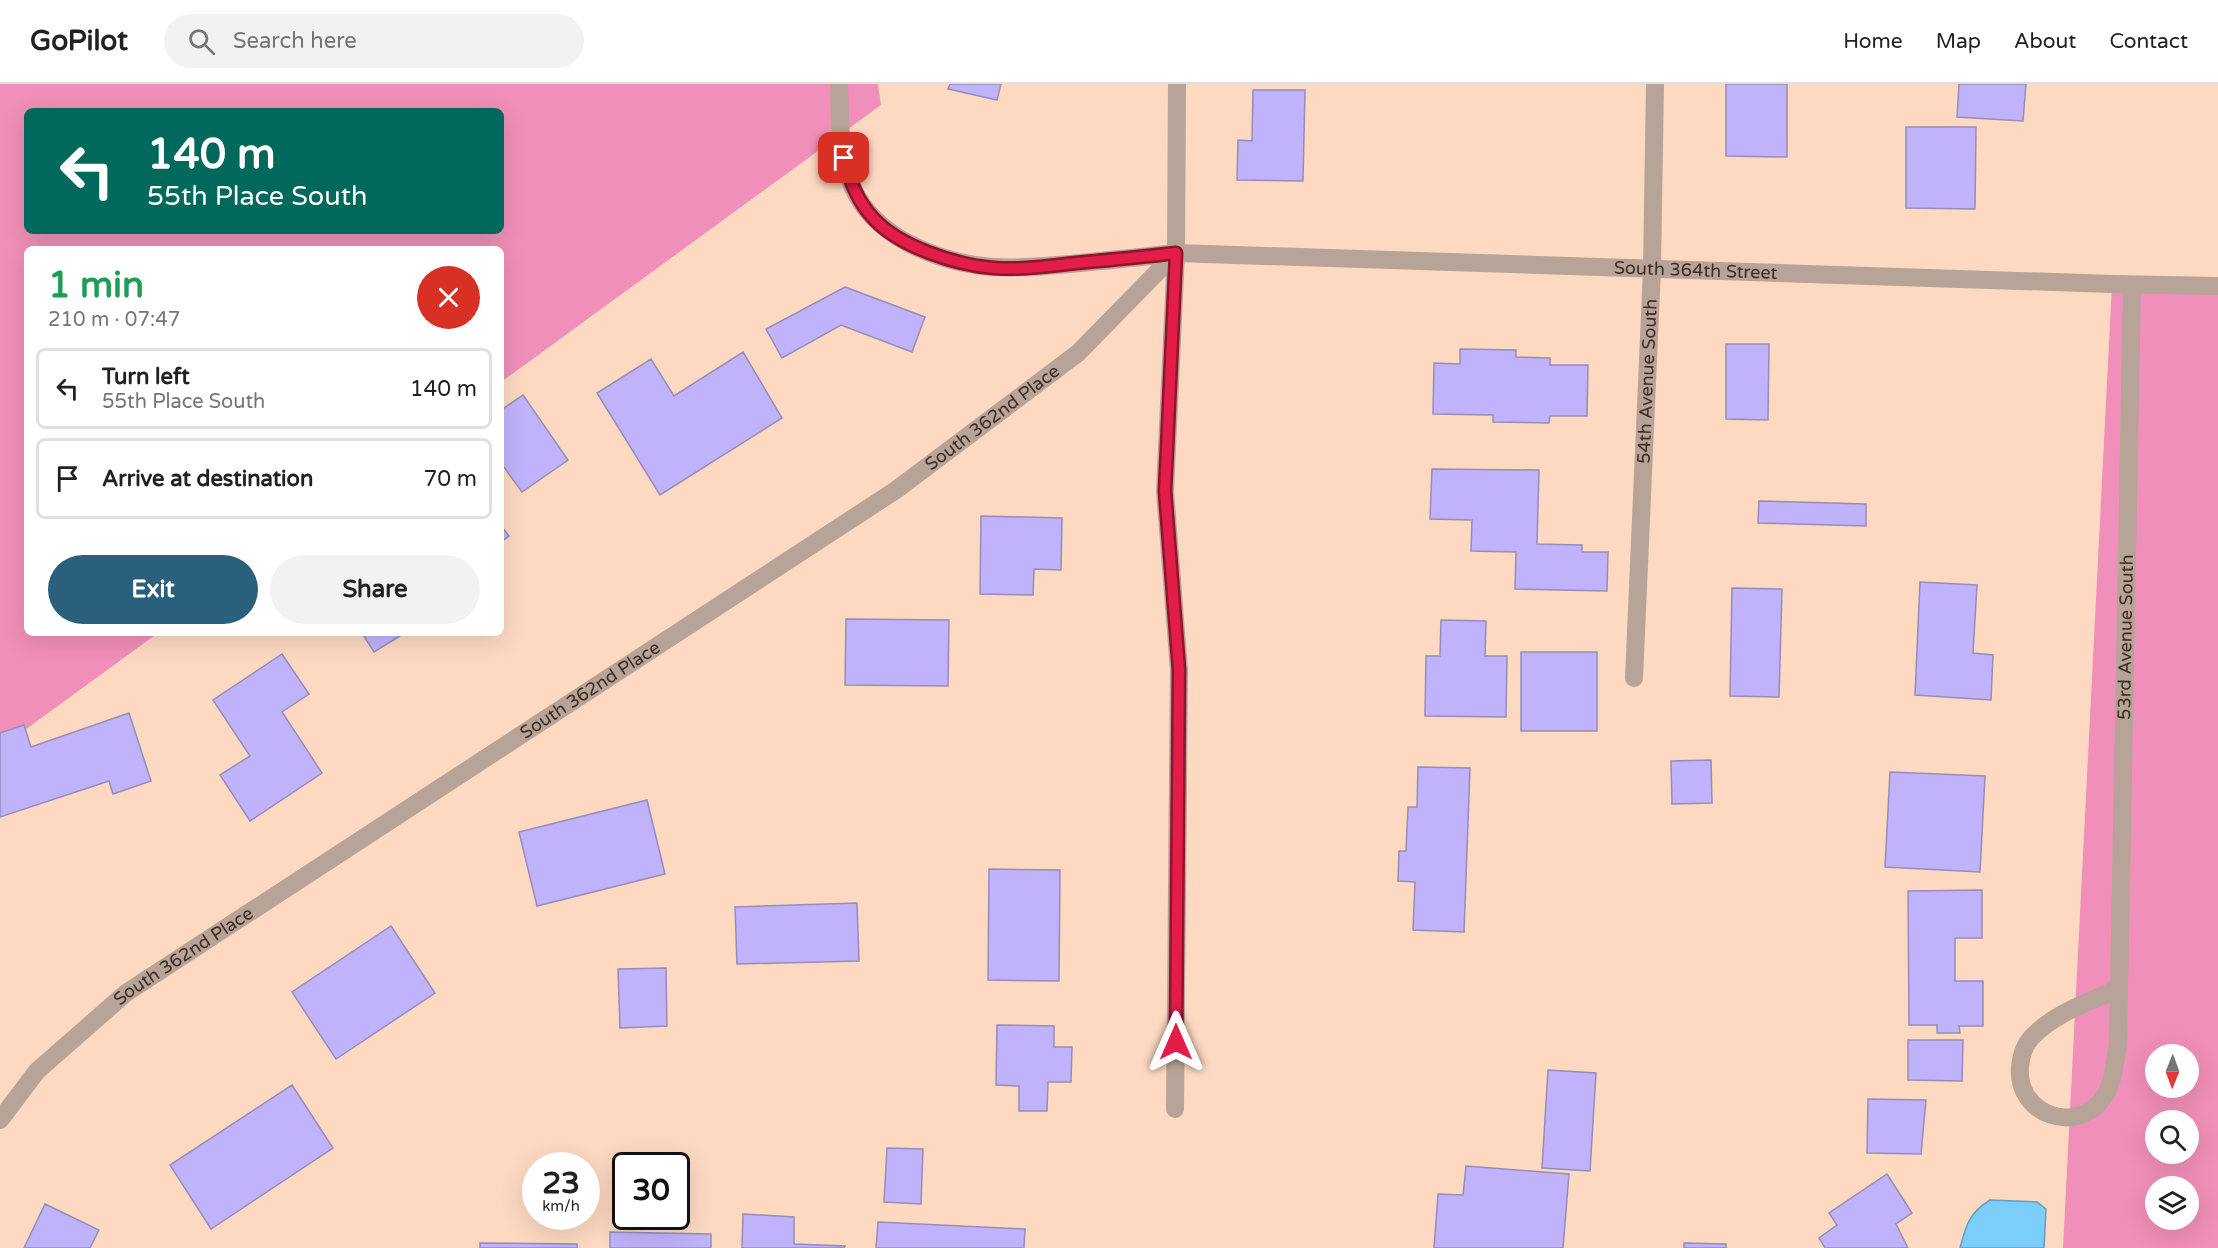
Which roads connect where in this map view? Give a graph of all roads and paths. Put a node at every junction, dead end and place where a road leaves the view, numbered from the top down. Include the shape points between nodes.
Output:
1 (839, 84) edge
2 (1177, 84) edge
3 (1655, 84) edge
4 (1176, 253) junction
5 (1652, 269) junction
6 (2132, 285) junction
7 (2218, 286) edge
8 (1634, 678) dead end
9 (2118, 989) junction
10 (1175, 1109) dead end
11 (0, 1120) edge

1 - 4 street, South 364th Street via 844,158 853,189 882,227 923,250 956,261 1020,269
2 - 4 street
3 - 5 street, 54th Avenue South
4 - 5 street, South 364th Street
4 - 10 street via 1165,491 1179,670
4 - 11 street, South 362nd Place via 1078,353 896,490 126,993 37,1071
5 - 6 street, South 364th Street
5 - 8 street, 54th Avenue South
6 - 7 street, South 364th Street
6 - 9 street, 53rd Avenue South
9 - 9 street, 53rd Avenue South via 2048,1022 2030,1040 2021,1056 2019,1078 2024,1095 2038,1110 2060,1118 2082,1115 2105,1096 2118,1044

